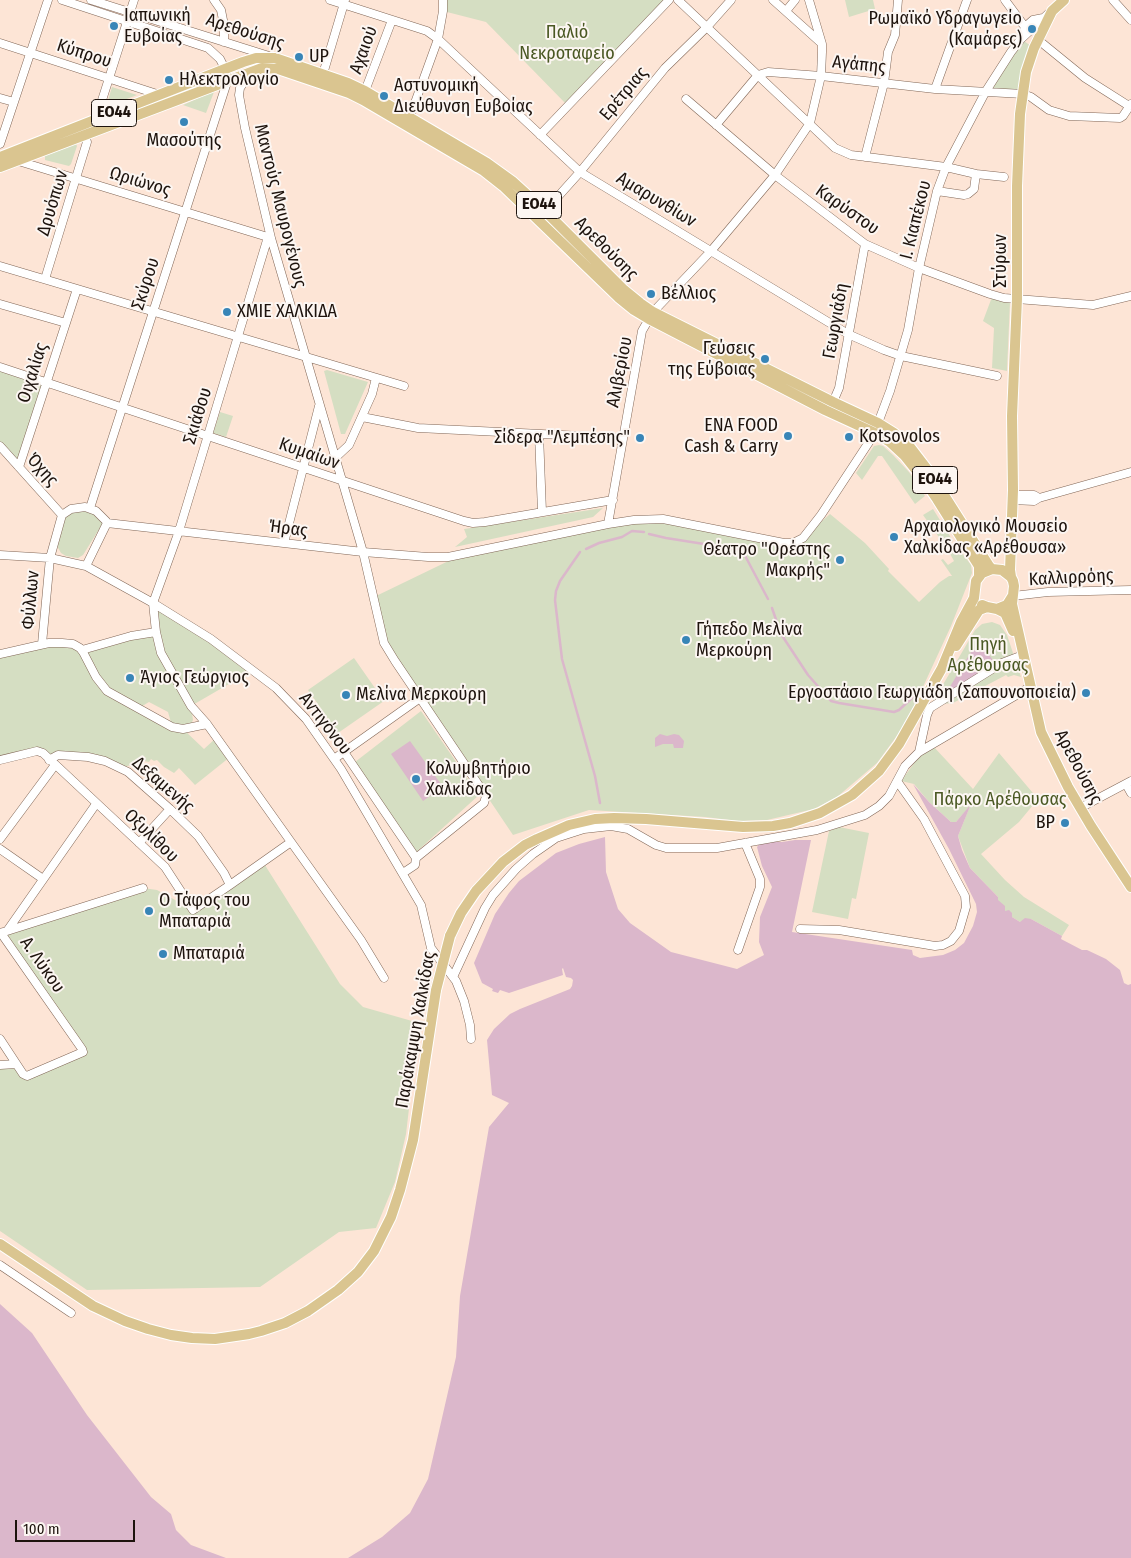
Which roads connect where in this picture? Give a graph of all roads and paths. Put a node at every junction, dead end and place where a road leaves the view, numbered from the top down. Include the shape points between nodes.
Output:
1 (48, 0) edge
2 (62, 0) edge
3 (91, 0) edge
4 (134, 0) edge
5 (214, 0) edge
6 (330, 0) edge
7 (443, 0) edge
8 (669, 0) edge
9 (678, 0) edge
10 (731, 0) edge
11 (773, 0) edge
12 (795, 0) edge
13 (809, 0) edge
14 (898, 0) edge
15 (967, 0) edge
16 (1005, 0) edge
17 (1064, 0) edge
18 (1114, 0) edge
19 (345, 2) edge
20 (786, 11) junction
21 (130, 12) junction
22 (1048, 14) junction
23 (392, 20) junction
24 (1131, 20) edge
25 (128, 21) junction
26 (707, 27) junction
27 (1025, 27) junction
28 (438, 39) junction
29 (1021, 39) junction
30 (0, 42) edge
31 (224, 42) junction
32 (1042, 43) junction
33 (822, 44) junction
34 (30, 52) junction
35 (275, 58) junction
36 (1028, 65) junction
37 (251, 71) junction
38 (226, 74) junction
39 (323, 74) junction
40 (758, 75) junction
41 (821, 76) junction
42 (109, 78) junction
43 (884, 83) junction
44 (935, 89) junction
45 (365, 91) junction
46 (986, 91) junction
47 (1023, 94) junction
48 (160, 95) junction
49 (0, 98) edge
50 (686, 99) dead end
51 (14, 102) junction
52 (1130, 105) edge
53 (96, 119) junction
54 (408, 122) junction
55 (810, 123) junction
56 (716, 125) junction
57 (84, 135) junction
58 (540, 135) junction
59 (0, 144) edge
60 (865, 157) junction
61 (1, 159) edge
62 (17, 161) junction
63 (946, 167) junction
64 (580, 172) junction
65 (976, 174) junction
66 (775, 175) junction
67 (1004, 176) dead end
68 (76, 179) junction
69 (936, 191) junction
70 (545, 211) junction
71 (185, 212) junction
72 (270, 237) junction
73 (865, 244) junction
74 (711, 251) junction
75 (0, 266) edge
76 (919, 268) junction
77 (45, 279) junction
78 (77, 289) junction
79 (1131, 296) edge
80 (1017, 299) junction
81 (0, 304) edge
82 (153, 311) junction
83 (651, 316) junction
84 (66, 323) junction
85 (848, 334) junction
86 (238, 337) junction
87 (901, 356) junction
88 (306, 357) junction
89 (0, 367) edge
90 (997, 376) dead end
91 (376, 378) junction
92 (46, 382) junction
93 (404, 386) dead end
94 (833, 402) junction
95 (319, 404) junction
96 (122, 407) junction
97 (362, 417) junction
98 (876, 428) junction
99 (539, 434) junction
100 (208, 435) junction
101 (623, 438) junction
102 (0, 446) edge
103 (335, 458) junction
104 (1012, 458) junction
105 (19, 467) junction
106 (303, 468) junction
107 (1131, 472) edge
108 (342, 482) junction
109 (1012, 497) junction
110 (613, 500) junction
111 (90, 508) junction
112 (542, 512) junction
113 (62, 515) junction
114 (107, 523) junction
115 (608, 524) junction
116 (179, 531) junction
117 (284, 543) junction
118 (793, 543) joint
119 (363, 552) junction
120 (0, 555) edge
121 (50, 558) junction
122 (86, 566) junction
123 (995, 569) junction
124 (979, 576) junction
125 (1011, 577) junction
126 (1131, 590) edge
127 (975, 591) junction
128 (1013, 596) junction
129 (153, 603) junction
130 (992, 608) junction
131 (156, 632) junction
132 (42, 644) junction
133 (82, 650) junction
134 (1023, 652) junction
135 (0, 654) edge
136 (942, 668) junction
137 (1030, 687) junction
138 (420, 698) junction
139 (207, 724) junction
140 (344, 752) junction
141 (919, 752) junction
142 (334, 759) junction
143 (0, 760) edge
144 (52, 762) junction
145 (897, 781) junction
146 (1128, 783) edge
147 (1131, 793) edge
148 (96, 804) junction
149 (1080, 808) junction
150 (170, 809) junction
151 (0, 839) edge
152 (291, 842) junction
153 (138, 843) junction
154 (745, 843) junction
155 (0, 849) edge
156 (416, 858) junction
157 (403, 873) junction
158 (43, 879) junction
159 (230, 885) junction
160 (1131, 887) edge
161 (144, 888) dead end
162 (800, 928) dead end
163 (3, 932) edge
164 (738, 950) dead end
165 (384, 978) dead end
166 (453, 978) junction
167 (0, 1039) edge
168 (471, 1039) dead end
169 (16, 1064) junction
170 (0, 1065) edge
171 (0, 1244) edge
172 (0, 1265) edge
173 (71, 1313) dead end

1 - 34 street
2 - 25 street, Αρεθούσης
3 - 21 street, Αρεθούσης
4 - 21 street
5 - 31 street via 223,18
6 - 19 street, Αμαρυνθίων
7 - 28 street
8 - 58 street
9 - 26 street
10 - 26 street, Ερέτριας
11 - 20 street
12 - 20 street
13 - 33 street, Αλιβερίου
14 - 43 street via 895,35 888,52
15 - 44 street
16 - 27 street
17 - 22 main road, Στύρων
17 - 32 main road, Στύρων
18 - 24 street
19 - 23 street, Αμαρυνθίων
19 - 39 street
20 - 33 street
21 - 25 street
21 - 31 street, Αρεθούσης
22 - 27 street
22 - 29 street, Ι. Κιαπέκου
22 - 36 main road, Στύρων
23 - 28 street, Αμαρυνθίων via 427,31
23 - 45 street, Αχαιού
25 - 38 street, Αρεθούσης via 208,48 218,57
25 - 42 street
26 - 40 street
26 - 64 street, Ερέτριας via 665,68
27 - 29 street, Ι. Κιαπέκου
28 - 54 street
28 - 58 street, Αμαρυνθίων
29 - 46 street, Ι. Κιαπέκου
30 - 34 street, Κύπρου
31 - 35 street, Αρεθούσης
32 - 36 main road, Στύρων
32 - 52 street via 1085,78
33 - 41 street, Αλιβερίου
34 - 42 street, Κύπρου
34 - 51 street
35 - 38 main road, ΕΟ44 via 256,58
35 - 39 main road, Αρεθούσης / ΕΟ44
36 - 47 main road, Στύρων
37 - 38 main road, Αρεθούσης / ΕΟ44
37 - 54 main road, Αρεθούσης / ΕΟ44 via 272,67 319,82
37 - 72 street, Μαντούς Μαυρογένους via 240,88 239,102
38 - 48 main road, ΕΟ44
38 - 57 main road, ΕΟ44
38 - 71 street, Σκύρου
39 - 45 main road, Αρεθούσης / ΕΟ44
40 - 41 street, Αγάπης via 777,72
40 - 55 street
40 - 56 street
41 - 43 street, Αγάπης
41 - 55 street, Αλιβερίου
42 - 48 street, Κύπρου
42 - 53 street
43 - 44 street, Αγάπης
43 - 60 street
44 - 46 street, Αγάπης
45 - 54 main road, Αρεθούσης / ΕΟ44
46 - 47 street, Αγάπης
46 - 63 street, Ι. Κιαπέκου
47 - 52 street via 1049,110 1069,116 1120,118
47 - 80 main road, Στύρων
48 - 53 main road, ΕΟ44
49 - 51 street
50 - 56 street, Καρύστου
51 - 59 street
53 - 61 main road, ΕΟ44
54 - 70 main road, Αρεθούσης / ΕΟ44 via 487,163
54 - 83 main road, Αρεθούσης / ΕΟ44 via 504,186 618,297 634,310
55 - 60 street via 835,148
55 - 66 street, Αλιβερίου
56 - 66 street, Καρύστου
57 - 62 main road, ΕΟ44
57 - 68 street, Δρυόπων via 87,142
58 - 64 street, Αμαρυνθίων
60 - 63 street
61 - 62 main road, ΕΟ44
62 - 68 street, Ωριώνος
63 - 65 street
63 - 69 street, Ι. Κιαπέκου
64 - 70 street, Ερέτριας
64 - 74 street, Αμαρυνθίων
65 - 67 street
65 - 69 street via 974,189 968,194
66 - 73 street, Καρύστου
66 - 74 street, Αλιβερίου
68 - 71 street, Ωριώνος
68 - 77 street, Δρυόπων
69 - 76 street, Ι. Κιαπέκου
70 - 83 main road, Αρεθούσης / ΕΟ44
71 - 72 street, Ωριώνος
71 - 82 street, Σκύρου
72 - 86 street, Σκιάθου
72 - 88 street, Μαντούς Μαυρογένους
73 - 76 street, Καρύστου
73 - 85 street, Γεωργιάδη
74 - 83 street, Αλιβερίου
74 - 85 street, Αμαρυνθίων
75 - 77 street
76 - 80 street, Καρύστου via 990,294
76 - 87 street, Ι. Κιαπέκου
77 - 78 street
78 - 82 street
78 - 84 street, Οιχαλίας
79 - 80 street, Καρύστου via 1097,304
80 - 104 main road, Στύρων
81 - 84 street
82 - 86 street
82 - 96 street, Σκύρου
83 - 94 main road, Αρεθούσης / ΕΟ44
83 - 98 main road, Αρεθούσης / ΕΟ44 via 817,406
83 - 101 street, Αλιβερίου via 642,331
84 - 92 street, Οιχαλίας
85 - 87 street, Αμαρυνθίων
85 - 94 street, Γεωργιάδη via 839,388
86 - 88 street
86 - 100 street, Σκιάθου
87 - 90 street, Αμαρυνθίων
87 - 98 street, Ι. Κιαπέκου
88 - 91 street
88 - 95 street, Μαντούς Μαυρογένους
89 - 92 street, Κυμαίων
91 - 93 street
91 - 97 street
92 - 96 street, Κυμαίων
92 - 105 street, Οιχαλίας
94 - 98 main road, Αρεθούσης / ΕΟ44
95 - 103 street, Μαντούς Μαυρογένους
95 - 106 street
96 - 100 street, Κυμαίων
96 - 111 street, Σκύρου
97 - 99 street via 418,428
97 - 103 street via 349,445
98 - 118 street, Ι. Κιαπέκου via 821,515 804,538
98 - 123 main road, Αρεθούσης / ΕΟ44 via 902,440 920,460 989,566
98 - 124 main road, Αρεθούσης / ΕΟ44 via 924,480 979,566
99 - 101 street
99 - 112 street
100 - 106 street, Κυμαίων
100 - 116 street, Σκιάθου
101 - 110 street, Αλιβερίου
102 - 105 street, Όχης
103 - 108 street, Μαντούς Μαυρογένους
104 - 109 main road, Στύρων
104 - 123 main road, Στύρων via 1007,489 1005,558 1003,565
105 - 113 street, Όχης
106 - 108 street, Κυμαίων
106 - 117 street
107 - 109 street via 1034,501
108 - 112 street, Κυμαίων via 473,523
108 - 119 street, Μαντούς Μαυρογένους
109 - 125 main road, Στύρων
110 - 112 street, Κυμαίων
110 - 115 street, Αλιβερίου
111 - 113 street via 76,507
111 - 114 street
113 - 121 street, Φύλλων
114 - 116 street, Ήρας
114 - 122 street
115 - 118 street, Ήρας via 663,520
115 - 119 street, Ήρας via 448,557
116 - 117 street, Ήρας
116 - 129 street, Σκιάθου
117 - 119 street, Ήρας
119 - 138 street, Μαντούς Μαυρογένους via 384,643
120 - 121 street, Αντιγόνου
121 - 122 street, Αντιγόνου
121 - 132 street, Φύλλων
122 - 129 street, Αντιγόνου
123 - 124 main road
123 - 125 main road, ΕΟ44
124 - 127 main road
125 - 128 main road
126 - 128 street, Καλλιρρόης
127 - 130 main road via 979,601
127 - 136 main road, Παράκαμψη Χαλκίδας
128 - 130 main road via 1007,605
128 - 134 main road, Αρεθούσης
129 - 131 street
129 - 142 street, Αντιγόνου via 211,639 276,688 306,718
130 - 134 main road, Αρεθούσης via 1005,613
130 - 136 main road, Παράκαμψη Χαλκίδας via 979,610
131 - 133 street
131 - 139 street via 161,652 191,706
132 - 133 street via 67,643
132 - 135 street
133 - 139 street via 107,691 172,727
134 - 137 main road, Αρεθούσης
134 - 141 street via 930,708
136 - 171 main road, Παράκαμψη Χαλκίδας, bridge via 891,756 867,783 836,805 804,819 766,826 595,819 546,834 504,862 476,891 450,936 436,990 414,1140 391,1218 374,1251 358,1272 308,1311 267,1329 236,1336 204,1339 166,1334 125,1321 94,1306
137 - 141 street
137 - 149 main road, Αρεθούσης via 1041,732
138 - 140 street
138 - 156 street, Μαντούς Μαυρογένους via 486,798
139 - 152 street
140 - 142 street
140 - 156 street
141 - 145 street
142 - 157 street, Αντιγόνου
143 - 144 street, Οξυλίθου via 38,751
144 - 148 street, Οξυλίθου
144 - 150 street, Δεξαμενής via 58,755 73,755 117,766
144 - 151 street
145 - 154 street via 884,802 865,815 818,830
145 - 162 street via 924,819 965,896 966,907 955,936 951,941 935,946 838,930
146 - 147 street
146 - 149 street
148 - 153 street, Οξυλίθου
148 - 158 street, Α. Λύκου
149 - 160 main road, Αρεθούσης
150 - 153 street
150 - 159 street, Δεξαμενής via 198,836
152 - 159 street, Οξυλίθου
152 - 165 street
153 - 159 street, Οξυλίθου via 165,867 193,910
154 - 164 street via 760,879 760,887
154 - 166 street via 717,848 666,848 628,829 611,826 584,829 556,838 533,854 493,895
155 - 158 street
156 - 157 street via 415,865
157 - 166 street, Αντιγόνου via 424,911 431,948
158 - 163 street, Α. Λύκου
161 - 163 street
163 - 169 street, Α. Λύκου via 82,1049 82,1052 26,1076
166 - 168 street, Αντιγόνου via 464,1001
167 - 169 street
169 - 170 street
172 - 173 street

